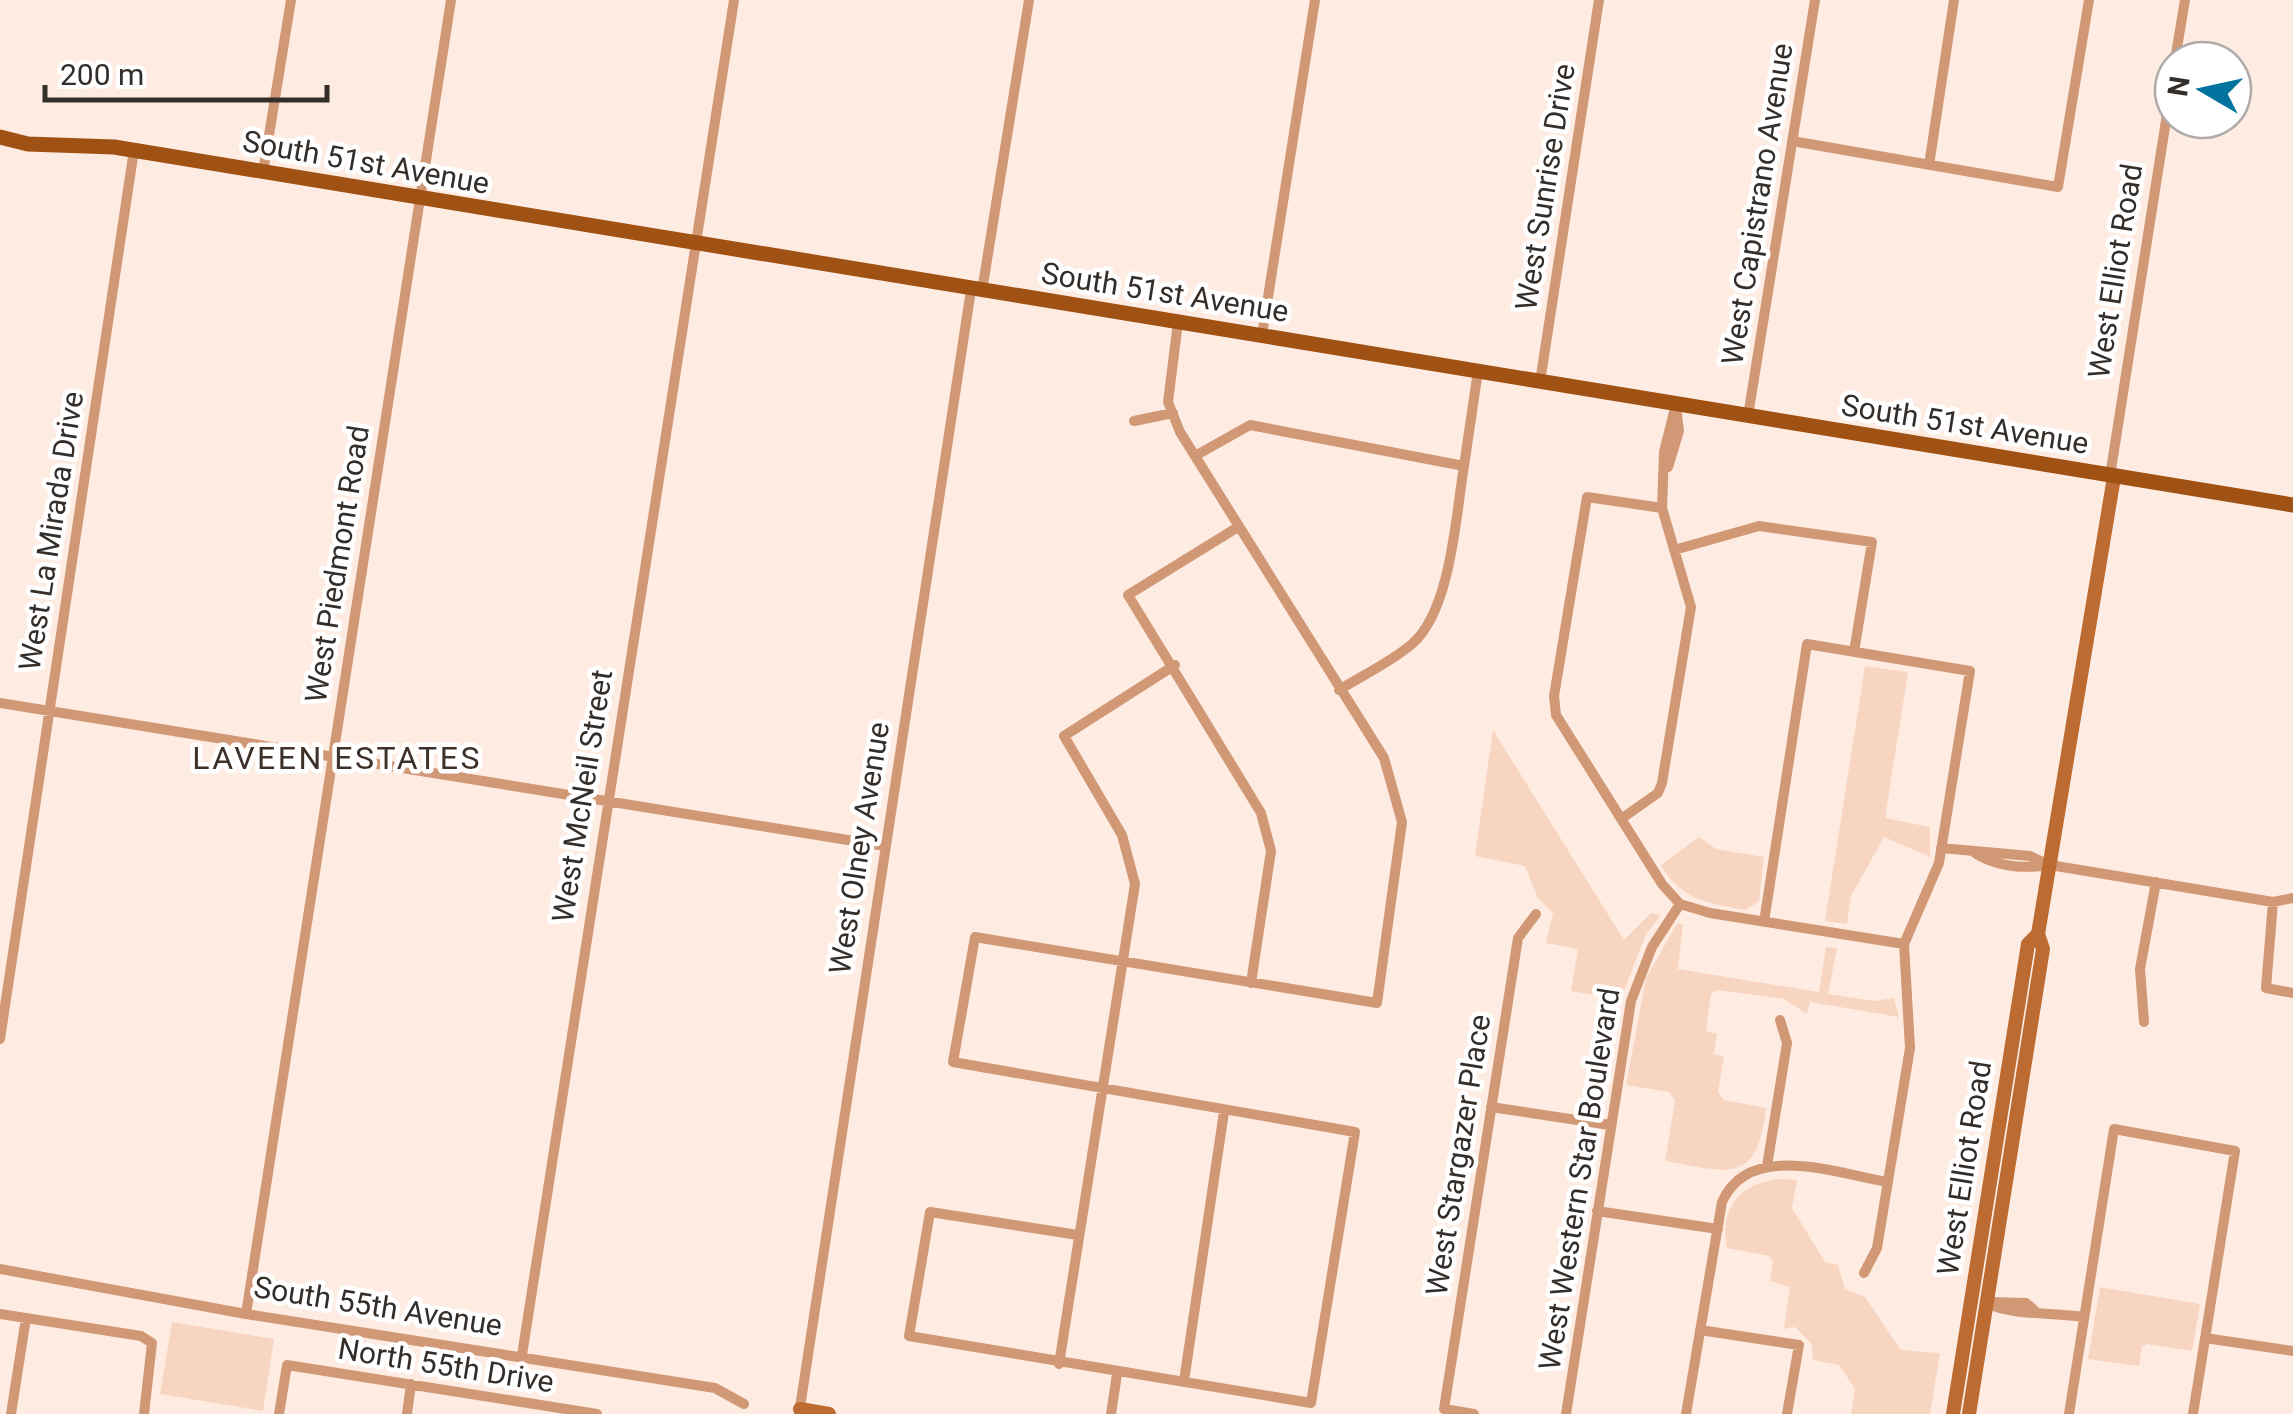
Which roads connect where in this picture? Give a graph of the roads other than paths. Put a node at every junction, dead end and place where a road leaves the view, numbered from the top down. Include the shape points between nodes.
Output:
1 (291, 0) edge
2 (451, 0) edge
3 (734, 0) edge
4 (1029, 0) edge
5 (1315, 0) edge
6 (1599, 0) edge
7 (1815, 0) edge
8 (1954, 0) edge
9 (2088, 0) edge
10 (2185, 0) edge
11 (2178, 40) edge
12 (0, 136) edge
13 (2163, 140) edge
14 (1792, 141) junction
15 (28, 144) junction
16 (134, 150) junction
17 (0, 152) edge
18 (1929, 165) junction
19 (263, 172) junction
20 (420, 199) junction
21 (696, 244) junction
22 (976, 290) junction
23 (1178, 322) junction
24 (1262, 335) junction
25 (1478, 371) junction
26 (1540, 382) junction
27 (1676, 404) junction
28 (1172, 414) junction
29 (1748, 416) junction
30 (1134, 421) dead end
31 (1195, 456) junction
32 (1464, 466) junction
33 (2112, 476) junction
34 (2293, 505) edge
35 (1662, 508) junction
36 (1238, 527) junction
37 (1674, 550) junction
38 (1854, 652) junction
39 (1174, 665) junction
40 (1339, 690) junction
41 (0, 704) edge
42 (50, 708) junction
43 (332, 756) junction
44 (606, 802) junction
45 (1621, 819) junction
46 (885, 846) junction
47 (1941, 848) junction
48 (2050, 865) junction
49 (2156, 882) junction
50 (2293, 898) edge
51 (2273, 902) junction
52 (1680, 904) junction
53 (1536, 914) dead end
54 (1764, 922) junction
55 (1904, 944) junction
56 (1122, 962) junction
57 (1251, 983) junction
58 (2293, 993) edge
59 (1780, 1020) dead end
60 (2144, 1022) dead end
61 (0, 1039) edge
62 (1103, 1090) junction
63 (1491, 1107) junction
64 (1224, 1112) junction
65 (1610, 1125) junction
66 (1767, 1166) junction
67 (1888, 1182) junction
68 (1598, 1211) junction
69 (1718, 1229) junction
70 (1078, 1234) junction
71 (0, 1269) edge
72 (1864, 1273) dead end
73 (1979, 1302) junction
74 (0, 1314) edge
75 (246, 1314) junction
76 (2084, 1317) junction
77 (26, 1318) junction
78 (1700, 1330) junction
79 (2205, 1338) junction
80 (2293, 1351) edge
81 (522, 1355) junction
82 (1059, 1364) junction
83 (1117, 1374) junction
84 (1184, 1382) junction
85 (411, 1384) junction
86 (744, 1404) dead end
87 (538, 1409) edge
88 (799, 1412) edge
89 (11, 1414) edge
90 (144, 1414) edge
91 (279, 1414) edge
92 (407, 1414) edge
93 (597, 1414) edge
94 (829, 1414) edge
95 (1111, 1414) edge
96 (1474, 1414) edge
97 (1566, 1414) edge
98 (1686, 1414) edge
99 (1787, 1414) edge
100 (1953, 1414) edge
101 (1968, 1414) edge
102 (2069, 1414) edge
103 (2193, 1414) edge

1 - 19 street
2 - 20 street, West Piedmont Road
3 - 21 street, West McNeil Street
4 - 22 street, West Olney Avenue
5 - 24 street
6 - 26 street, West Sunrise Drive
7 - 14 street, West Capistrano Avenue
8 - 18 street
9 - 18 street via 2058,188
10 - 11 street
12 - 15 main road, South 51st Avenue
13 - 33 street, West Elliot Road
14 - 18 street
14 - 29 street, West Capistrano Avenue
15 - 16 main road, South 51st Avenue
15 - 17 main road, South 51st Avenue
16 - 19 main road, South 51st Avenue
16 - 42 street, West La Mirada Drive
19 - 20 main road, South 51st Avenue
20 - 21 main road, South 51st Avenue
20 - 43 street, West Piedmont Road
21 - 22 main road, South 51st Avenue
21 - 44 street, West McNeil Street
22 - 23 main road, South 51st Avenue
22 - 46 street, West Olney Avenue
23 - 24 main road, South 51st Avenue
23 - 28 street
24 - 25 main road, South 51st Avenue
25 - 26 main road, South 51st Avenue
25 - 32 street
26 - 27 main road, South 51st Avenue
27 - 29 main road, South 51st Avenue
27 - 35 street via 1664,452
28 - 30 street
28 - 31 street
29 - 33 main road, South 51st Avenue
31 - 32 street via 1250,425
31 - 36 street
32 - 40 street via 1435,606 1414,642
33 - 34 main road, South 51st Avenue
33 - 48 main road, West Elliot Road
35 - 37 street
35 - 45 street via 1587,497 1554,696 1556,715
36 - 39 street via 1128,595
36 - 40 street
37 - 38 street via 1759,526 1872,542
37 - 45 street via 1691,607 1665,771 1658,793
38 - 47 street via 1970,671
38 - 54 street via 1808,644
39 - 56 street via 1064,736 1122,835 1135,884
39 - 57 street via 1261,813 1271,850
40 - 57 street via 1384,758 1402,822 1377,1003
41 - 42 street
42 - 43 street
42 - 61 street, West La Mirada Drive
43 - 44 street
43 - 75 street, West Piedmont Road
44 - 46 street
44 - 81 street, West McNeil Street
45 - 52 street
46 - 88 street, West Olney Avenue
47 - 48 street via 2030,856
47 - 55 street
48 - 49 street
48 - 73 main road, West Elliot Road via 2038,934 2028,944
49 - 51 street
49 - 60 street via 2140,969
50 - 51 street
51 - 58 street via 2266,988
52 - 54 street
52 - 65 street, West Western Star Boulevard via 1634,991
53 - 63 street, West Stargazer Place via 1518,938
54 - 55 street
55 - 67 street via 1911,1035
56 - 57 street
56 - 62 street
56 - 62 street via 975,938 953,1062
59 - 66 street via 1787,1043
62 - 64 street
62 - 70 street
63 - 65 street
63 - 96 street, West Stargazer Place via 1444,1410
64 - 84 street
64 - 84 street via 1355,1132 1311,1403
65 - 68 street, West Western Star Boulevard
66 - 67 street
66 - 69 street via 1729,1190
67 - 72 street via 1877,1248
68 - 69 street
68 - 97 street, West Western Star Boulevard
69 - 78 street
70 - 82 street
70 - 82 street via 930,1212 909,1336
71 - 75 street, South 55th Avenue
73 - 76 street via 2012,1312
73 - 100 main road, West Elliot Road
73 - 101 main road, West Elliot Road
74 - 77 street
75 - 81 street, South 55th Avenue
76 - 79 street via 2114,1128 2235,1151
76 - 102 street
77 - 89 street
77 - 90 street via 152,1343
78 - 98 street
78 - 99 street via 1799,1345
79 - 80 street
79 - 103 street
81 - 86 street, South 55th Avenue via 715,1388
82 - 83 street
83 - 84 street
83 - 95 street
85 - 87 street, North 55th Drive
85 - 91 street, North 55th Drive via 287,1365
85 - 92 street
87 - 93 street, North 55th Drive
88 - 94 main road

